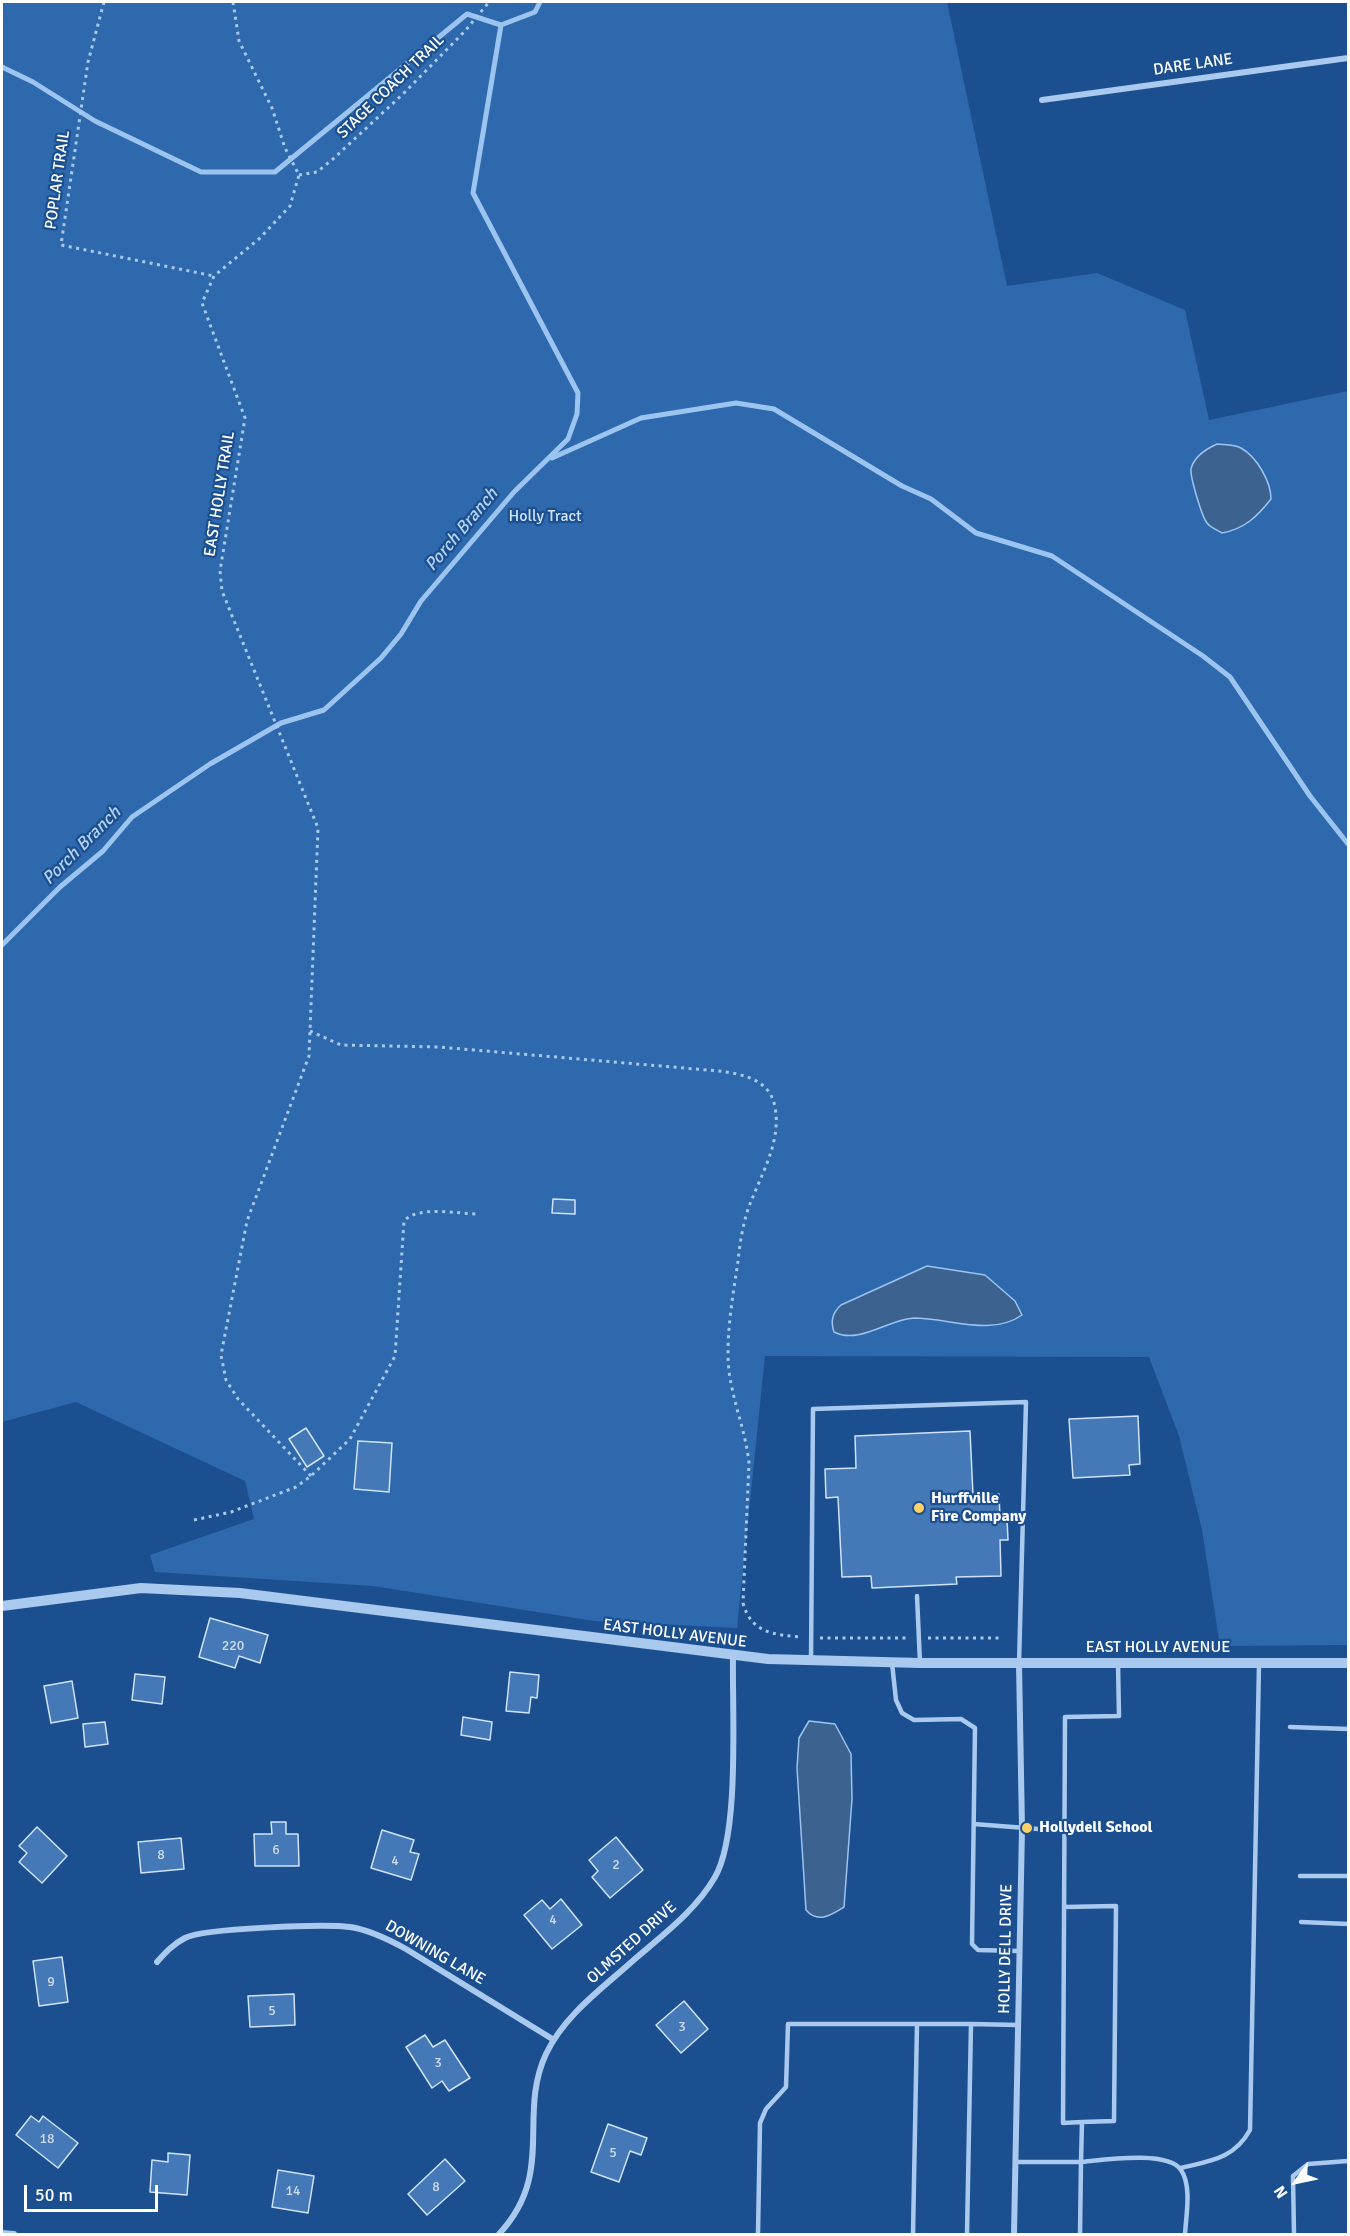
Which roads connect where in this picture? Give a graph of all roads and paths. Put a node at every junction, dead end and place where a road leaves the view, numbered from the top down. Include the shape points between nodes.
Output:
1 (104, 2) edge
2 (233, 2) edge
3 (489, 2) edge
4 (1348, 58) edge
5 (1042, 100) dead end
6 (299, 175) junction
7 (214, 276) junction
8 (310, 1031) junction
9 (478, 1214) dead end
10 (311, 1476) junction
11 (194, 1520) dead end
12 (917, 1596) dead end
13 (2, 1606) edge
14 (800, 1637) dead end
15 (822, 1638) dead end
16 (874, 1638) dead end
17 (1000, 1638) dead end
18 (955, 1639) dead end
19 (732, 1656) junction
20 (810, 1661) junction
21 (892, 1663) junction
22 (920, 1663) junction
23 (1118, 1663) junction
24 (1259, 1663) junction
25 (1348, 1663) edge
26 (1019, 1664) junction
27 (1290, 1727) dead end
28 (1348, 1729) edge
29 (974, 1824) junction
30 (1022, 1828) junction
31 (1064, 1831) junction
32 (1300, 1876) dead end
33 (1348, 1876) edge
34 (1064, 1907) junction
35 (1301, 1922) dead end
36 (1348, 1924) edge
37 (1020, 1951) junction
38 (157, 1962) dead end
39 (917, 2024) junction
40 (970, 2024) junction
41 (1018, 2025) junction
42 (554, 2040) junction
43 (1082, 2122) junction
44 (1348, 2161) edge
45 (1016, 2162) junction
46 (1082, 2162) junction
47 (1181, 2168) junction
48 (2, 2233) edge
49 (14, 2235) edge
50 (499, 2235) edge
51 (758, 2235) edge
52 (913, 2235) edge
53 (967, 2235) edge
54 (1014, 2235) edge
55 (1080, 2235) edge
56 (1185, 2235) edge
57 (1294, 2235) edge

1 - 7 path, POPLAR TRAIL via 88,62 61,245
2 - 6 path via 239,41
3 - 6 path, STAGE COACH TRAIL via 403,94 333,159 317,172
4 - 5 street, DARE LANE
6 - 7 path, EAST HOLLY TRAIL via 290,206 260,238
7 - 8 path, EAST HOLLY TRAIL via 202,303 245,418 220,571 222,591 318,828
8 - 10 path, EAST HOLLY TRAIL via 309,1056 247,1221 221,1355 225,1380 238,1399
8 - 14 path via 341,1045 439,1047 719,1071 744,1075 763,1084 771,1094 776,1116 773,1150 751,1200 732,1314 730,1382 749,1463 743,1603 746,1615 758,1629
9 - 10 path via 421,1212 404,1221 395,1356 350,1438
10 - 11 path via 296,1487 231,1512
12 - 22 lane
13 - 19 street, EAST HOLLY AVENUE via 127,1589 172,1588 240,1593
15 - 16 path
17 - 18 path
19 - 20 street, EAST HOLLY AVENUE
19 - 42 street, OLMSTED DRIVE via 730,1813 722,1864 687,1913 576,2012
20 - 21 street, EAST HOLLY AVENUE
20 - 26 lane via 813,1409 1026,1402
21 - 22 street, EAST HOLLY AVENUE
21 - 29 lane via 902,1713 914,1720 961,1719 975,1728
22 - 26 street, EAST HOLLY AVENUE
23 - 24 street, EAST HOLLY AVENUE
23 - 26 street, EAST HOLLY AVENUE
23 - 31 lane via 1119,1716 1065,1717
24 - 25 street, EAST HOLLY AVENUE
24 - 47 lane via 1250,2130 1241,2146 1221,2158
26 - 30 street, HOLLY DELL DRIVE
27 - 28 lane
29 - 30 lane
29 - 37 lane via 972,1944 978,1950
30 - 31 lane
30 - 37 street, HOLLY DELL DRIVE
31 - 34 lane
32 - 33 lane
34 - 43 lane via 1063,2122
34 - 43 lane via 1116,1906 1114,2121
35 - 36 lane
37 - 41 street, HOLLY DELL DRIVE
38 - 42 street, DOWNING LANE via 174,1945 195,1934 351,1927 406,1949
39 - 40 lane
39 - 51 lane via 788,2024 786,2087 766,2109 760,2123
39 - 52 lane
40 - 41 lane
40 - 53 lane
41 - 45 street, HOLLY DELL DRIVE
42 - 50 street, OLMSTED DRIVE via 537,2084 534,2156 528,2183 516,2212
43 - 46 lane
44 - 57 lane via 1308,2164 1293,2176
45 - 46 lane
45 - 54 street, HOLLY DELL DRIVE
46 - 47 lane via 1138,2158 1166,2160
46 - 55 lane
47 - 56 lane via 1186,2182
48 - 49 street

